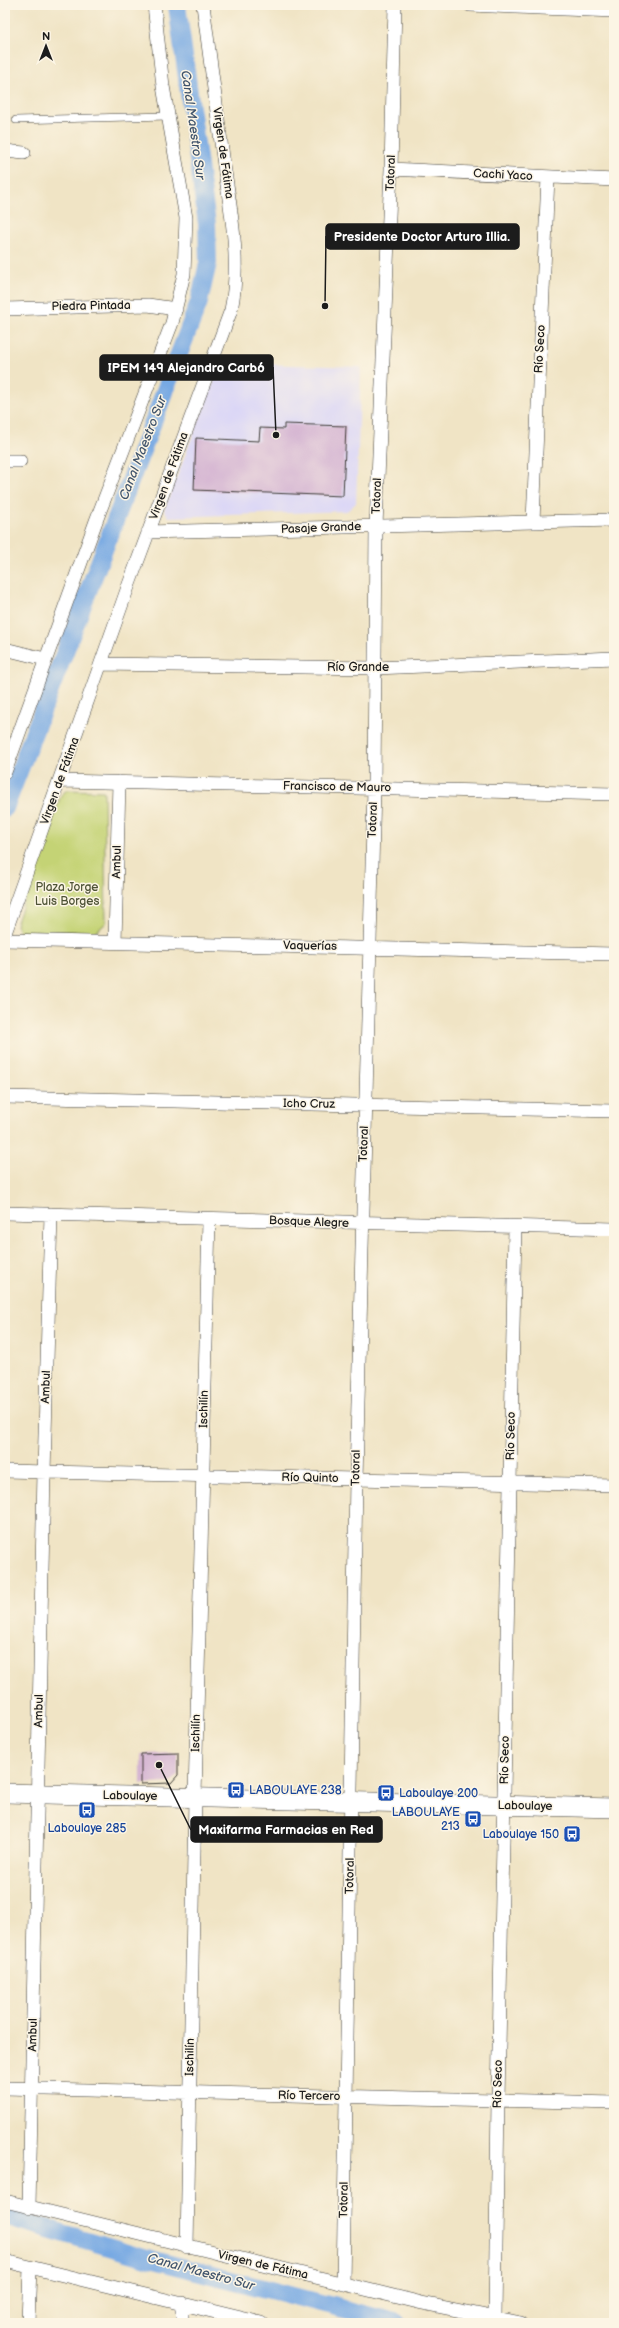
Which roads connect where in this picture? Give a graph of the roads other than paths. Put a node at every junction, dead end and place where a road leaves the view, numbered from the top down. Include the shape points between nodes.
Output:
1 (154, 5) edge
2 (203, 5) edge
3 (395, 5) edge
4 (470, 5) edge
5 (614, 11) edge
6 (167, 116) junction
7 (16, 120) dead end
8 (5, 151) edge
9 (24, 153) dead end
10 (391, 169) junction
11 (548, 177) junction
12 (614, 180) edge
13 (5, 309) edge
14 (176, 309) junction
15 (20, 460) dead end
16 (5, 461) edge
17 (614, 520) edge
18 (533, 521) junction
19 (376, 526) junction
20 (148, 532) junction
21 (5, 648) edge
22 (614, 658) edge
23 (45, 659) junction
24 (101, 664) junction
25 (375, 668) junction
26 (5, 772) edge
27 (61, 781) junction
28 (119, 782) junction
29 (374, 788) junction
30 (614, 794) edge
31 (5, 933) edge
32 (5, 940) edge
33 (115, 942) junction
34 (369, 947) junction
35 (614, 954) edge
36 (5, 1097) edge
37 (365, 1106) junction
38 (614, 1111) edge
39 (5, 1212) edge
40 (51, 1214) junction
41 (209, 1219) junction
42 (361, 1224) junction
43 (515, 1227) junction
44 (614, 1229) edge
45 (5, 1471) edge
46 (44, 1472) junction
47 (203, 1476) junction
48 (356, 1479) junction
49 (510, 1482) junction
50 (614, 1485) edge
51 (5, 1794) edge
52 (37, 1794) junction
53 (195, 1797) junction
54 (351, 1801) junction
55 (504, 1805) junction
56 (614, 1808) edge
57 (5, 2088) edge
58 (32, 2089) junction
59 (189, 2093) junction
60 (346, 2097) junction
61 (498, 2100) junction
62 (614, 2103) edge
63 (5, 2201) edge
64 (29, 2208) junction
65 (187, 2247) junction
66 (5, 2261) edge
67 (30, 2267) junction
68 (343, 2284) junction
69 (182, 2303) junction
70 (495, 2317) junction
71 (28, 2323) edge
72 (182, 2323) edge
73 (261, 2323) edge
74 (521, 2323) edge

1 - 6 street
2 - 20 street, Virgen de Fátima via 228,194 236,288 231,310
3 - 10 street, Totoral
4 - 5 street
6 - 7 lane
6 - 14 street via 186,218 184,274
8 - 9 street
10 - 11 street, Cachi Yaco
10 - 19 street, Totoral
11 - 12 street, Cachi Yaco
11 - 18 street, Río Seco
13 - 14 street, Piedra Pintada via 148,305
14 - 23 street
15 - 16 street
17 - 18 street, Pasaje Grande
18 - 19 street, Pasaje Grande
19 - 20 street, Pasaje Grande
19 - 25 street, Totoral
20 - 24 street, Virgen de Fátima
21 - 23 street
22 - 25 street, Río Grande
23 - 26 street
24 - 25 street, Río Grande
24 - 27 street, Virgen de Fátima
25 - 29 street, Totoral
27 - 28 street, Francisco de Mauro
27 - 31 street, Virgen de Fátima
28 - 29 street, Francisco de Mauro
28 - 33 street, Ambul
29 - 30 street, Francisco de Mauro
29 - 34 street, Totoral
32 - 33 street, Vaquerías
33 - 34 street, Vaquerías
34 - 35 street, Vaquerías
34 - 37 street, Totoral
36 - 37 street, Icho Cruz
37 - 38 street, Icho Cruz
37 - 42 street, Totoral
39 - 40 street, Bosque Alegre
40 - 41 street, Bosque Alegre
40 - 46 street, Ambul
41 - 42 street, Bosque Alegre
41 - 47 street, Ischilín
42 - 43 street, Bosque Alegre
42 - 48 street, Totoral
43 - 44 street, Bosque Alegre
43 - 49 street, Río Seco
45 - 46 street, Río Quinto
46 - 47 street, Río Quinto
46 - 52 street, Ambul
47 - 48 street, Río Quinto
47 - 53 street, Ischilín
48 - 49 street, Río Quinto
48 - 54 street, Totoral
49 - 50 street, Río Quinto
49 - 55 street, Río Seco
51 - 52 main road, Laboulaye
52 - 53 main road, Laboulaye
52 - 58 street, Ambul
53 - 54 main road, Laboulaye
53 - 59 street, Ischilín
54 - 55 main road, Laboulaye
54 - 60 street, Totoral
55 - 56 main road, Laboulaye
55 - 61 street, Río Seco
57 - 58 street, Río Tercero
58 - 59 street, Río Tercero
58 - 64 street, Ambul
59 - 60 street, Río Tercero
59 - 65 street, Ischilín
60 - 61 street, Río Tercero
60 - 68 street, Totoral
61 - 62 street, Río Tercero
61 - 70 street, Río Seco
63 - 64 street, Virgen de Fátima
64 - 65 street, Virgen de Fátima
65 - 68 street, Virgen de Fátima
66 - 67 street
67 - 69 street
67 - 71 street
68 - 70 street, Virgen de Fátima via 451,2310
69 - 72 street
69 - 73 street
70 - 74 street, Virgen de Fátima

